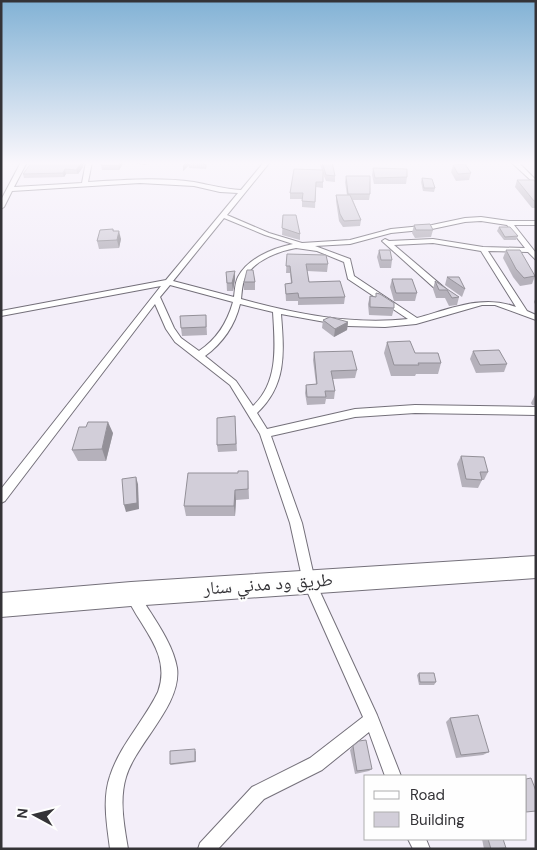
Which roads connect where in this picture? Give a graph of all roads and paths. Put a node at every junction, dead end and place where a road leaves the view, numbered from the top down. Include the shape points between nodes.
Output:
1 (235, 202) edge
2 (224, 216) junction
3 (509, 223) junction
4 (536, 223) edge
5 (376, 234) junction
6 (387, 243) junction
7 (302, 245) junction
8 (483, 249) junction
9 (529, 250) junction
10 (536, 258) edge
11 (168, 282) junction
12 (156, 297) junction
13 (237, 301) junction
14 (459, 301) junction
15 (277, 311) junction
16 (523, 312) junction
17 (1, 314) edge
18 (536, 318) edge
19 (416, 321) junction
20 (199, 356) junction
21 (536, 410) edge
22 (252, 412) junction
23 (265, 434) junction
24 (1, 498) edge
25 (536, 567) edge
26 (510, 568) junction
27 (536, 574) edge
28 (309, 582) junction
29 (131, 594) junction
30 (1, 605) edge
31 (372, 720) junction
32 (393, 775) edge
33 (118, 849) edge
34 (206, 849) edge

1 - 2 street
2 - 7 street
2 - 11 street
3 - 4 street
3 - 5 street via 475,219
3 - 9 street
5 - 6 street
5 - 7 street via 350,242
6 - 8 street via 434,241
6 - 14 street via 430,281
7 - 13 street via 255,261 239,282
7 - 19 street via 347,261 351,277
8 - 9 street
8 - 16 street
9 - 10 street
11 - 12 street
11 - 13 street
11 - 17 street
12 - 20 street via 170,330
12 - 24 street
13 - 15 street
13 - 20 street via 224,335
14 - 16 street via 495,303
14 - 19 street
15 - 19 street via 347,323
15 - 22 street via 278,369 268,396
16 - 18 street
20 - 22 street via 233,384
21 - 23 street via 415,409 355,413
22 - 23 street
23 - 28 street via 296,523
25 - 26 highway, طريق ود مدني سنار
26 - 27 street
26 - 28 highway, طريق ود مدني سنار
28 - 29 highway, طريق ود مدني سنار
28 - 31 street
29 - 30 highway, طريق ود مدني سنار
29 - 33 street via 170,670 167,691 118,776 114,806
31 - 32 street
31 - 34 street via 316,764 258,793

